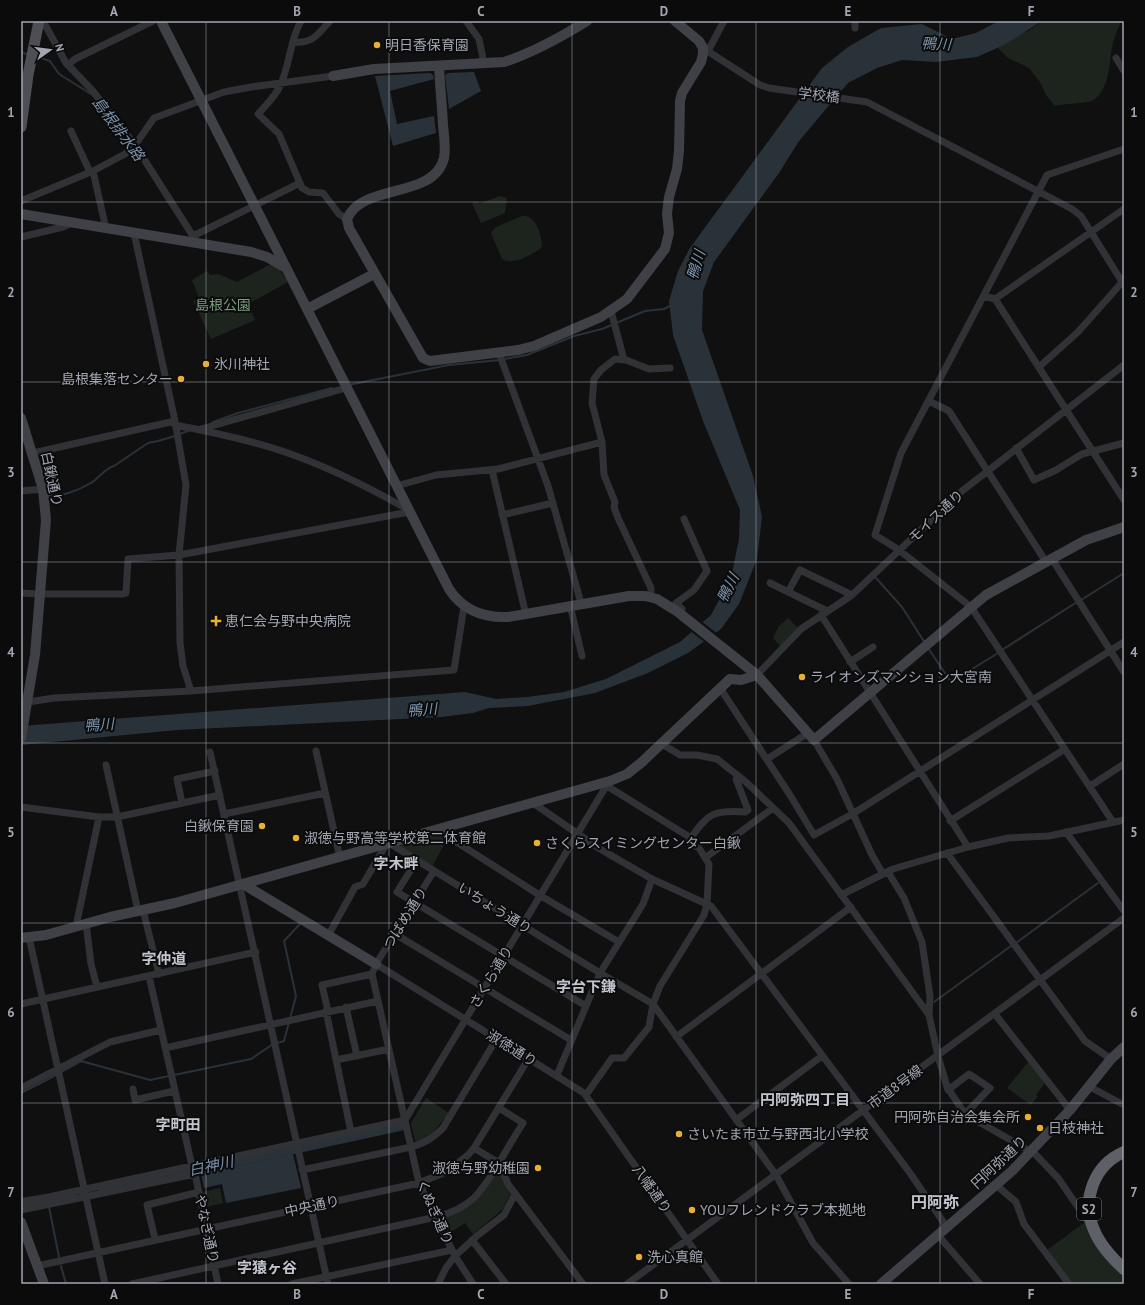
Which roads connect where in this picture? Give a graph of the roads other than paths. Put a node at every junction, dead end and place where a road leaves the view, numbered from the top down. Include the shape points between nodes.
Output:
1 (39, 21) edge
2 (43, 21) edge
3 (154, 21) edge
4 (161, 21) edge
5 (301, 21) edge
6 (330, 21) edge
7 (466, 21) edge
8 (587, 21) edge
9 (675, 21) edge
10 (724, 21) edge
11 (293, 42) junction
12 (706, 49) junction
13 (1116, 58) dead end
14 (484, 63) junction
15 (68, 65) junction
16 (439, 66) junction
17 (1124, 71) edge
18 (333, 76) joint
19 (281, 83) junction
20 (202, 100) junction
21 (21, 127) edge
22 (71, 131) dead end
23 (133, 146) junction
24 (1124, 149) edge
25 (92, 172) junction
26 (300, 183) junction
27 (1039, 191) junction
28 (21, 201) edge
29 (255, 206) junction
30 (1124, 210) edge
31 (21, 214) edge
32 (347, 219) junction
33 (73, 223) junction
34 (106, 228) junction
35 (1091, 232) junction
36 (134, 233) junction
37 (21, 237) edge
38 (196, 240) junction
39 (287, 269) junction
40 (374, 274) junction
41 (1123, 282) edge
42 (984, 296) junction
43 (995, 299) junction
44 (307, 309) junction
45 (611, 311) junction
46 (499, 353) junction
47 (624, 360) junction
48 (1124, 365) edge
49 (1039, 367) junction
50 (670, 368) dead end
51 (346, 388) junction
52 (929, 401) junction
53 (1066, 409) junction
54 (21, 418) edge
55 (175, 423) junction
56 (199, 430) junction
57 (602, 442) junction
58 (1124, 443) edge
59 (1016, 448) junction
60 (1093, 451) junction
61 (33, 453) junction
62 (539, 460) junction
63 (492, 470) junction
64 (987, 471) junction
65 (396, 486) junction
66 (21, 491) edge
67 (44, 492) junction
68 (1124, 500) edge
69 (553, 503) junction
70 (408, 510) junction
71 (502, 515) junction
72 (684, 519) dead end
73 (1124, 527) edge
74 (899, 550) junction
75 (179, 555) junction
76 (1049, 560) junction
77 (770, 583) dead end
78 (788, 592) junction
79 (21, 593) edge
80 (39, 594) junction
81 (852, 595) junction
82 (651, 597) junction
83 (581, 603) junction
84 (570, 605) junction
85 (464, 606) junction
86 (971, 607) junction
87 (828, 611) junction
88 (682, 612) junction
89 (526, 614) junction
90 (821, 615) junction
91 (1124, 642) edge
92 (873, 647) dead end
93 (1111, 651) junction
94 (582, 656) dead end
95 (850, 662) junction
96 (1124, 672) edge
97 (757, 675) junction
98 (720, 688) junction
99 (26, 690) edge
100 (191, 691) junction
101 (869, 693) junction
102 (1032, 700) junction
103 (28, 704) junction
104 (811, 737) junction
105 (21, 738) edge
106 (662, 744) junction
107 (1065, 749) junction
108 (316, 751) dead end
109 (210, 752) dead end
110 (767, 759) junction
111 (1124, 764) edge
112 (106, 765) dead end
113 (214, 771) junction
114 (919, 771) junction
115 (737, 775) junction
116 (608, 783) junction
117 (1090, 786) junction
118 (325, 792) junction
119 (220, 795) junction
120 (182, 803) junction
121 (533, 803) junction
122 (21, 806) edge
123 (773, 808) junction
124 (854, 813) junction
125 (224, 814) junction
126 (117, 817) junction
127 (99, 818) junction
128 (1124, 820) edge
129 (950, 821) junction
130 (1113, 822) junction
131 (436, 829) junction
132 (1066, 832) junction
133 (578, 835) junction
134 (691, 838) junction
135 (388, 843) junction
136 (968, 847) junction
137 (947, 854) junction
138 (340, 858) junction
139 (705, 858) junction
140 (417, 860) junction
141 (434, 871) junction
142 (886, 873) junction
143 (652, 879) junction
144 (242, 885) junction
145 (841, 895) junction
146 (540, 896) junction
147 (415, 902) junction
148 (707, 904) junction
149 (851, 907) junction
150 (141, 911) junction
151 (1124, 911) edge
152 (1124, 918) edge
153 (86, 923) junction
154 (523, 925) junction
155 (76, 926) junction
156 (395, 934) junction
157 (328, 936) junction
158 (25, 938) edge
159 (619, 942) junction
160 (256, 952) junction
161 (504, 956) junction
162 (374, 969) junction
163 (600, 973) junction
164 (761, 973) junction
165 (159, 974) junction
166 (150, 976) junction
167 (1040, 980) junction
168 (97, 987) junction
169 (485, 987) junction
170 (44, 999) junction
171 (378, 1000) junction
172 (21, 1004) edge
173 (653, 1004) junction
174 (586, 1006) junction
175 (346, 1007) junction
176 (327, 1011) junction
177 (995, 1014) junction
178 (929, 1015) junction
179 (466, 1019) junction
180 (271, 1024) junction
181 (161, 1030) junction
182 (676, 1037) junction
183 (497, 1038) junction
184 (571, 1040) junction
185 (1124, 1047) edge
186 (165, 1048) junction
187 (389, 1049) junction
188 (357, 1056) junction
189 (822, 1056) junction
190 (938, 1056) junction
191 (529, 1058) junction
192 (1111, 1059) junction
193 (336, 1060) junction
194 (59, 1070) junction
195 (557, 1075) junction
196 (1090, 1087) junction
197 (21, 1088) edge
198 (133, 1089) dead end
199 (948, 1090) junction
200 (174, 1091) junction
201 (586, 1095) junction
202 (1124, 1104) edge
203 (499, 1108) junction
204 (1070, 1110) junction
205 (864, 1111) junction
206 (965, 1114) junction
207 (405, 1120) junction
208 (736, 1120) junction
209 (351, 1132) junction
210 (297, 1147) junction
211 (411, 1147) junction
212 (474, 1148) junction
213 (1032, 1151) junction
214 (1124, 1152) edge
215 (499, 1163) junction
216 (193, 1169) junction
217 (302, 1170) junction
218 (776, 1175) junction
219 (419, 1182) junction
220 (996, 1185) junction
221 (199, 1192) junction
222 (86, 1193) junction
223 (515, 1194) junction
224 (21, 1203) edge
225 (310, 1207) junction
226 (21, 1210) edge
227 (436, 1217) junction
228 (21, 1222) edge
229 (946, 1226) junction
230 (207, 1229) junction
231 (938, 1234) junction
232 (155, 1239) junction
233 (472, 1240) junction
234 (688, 1240) junction
235 (318, 1242) junction
236 (98, 1252) junction
237 (453, 1253) junction
238 (214, 1264) junction
239 (37, 1266) junction
240 (1124, 1270) edge
241 (327, 1280) edge
242 (160, 1281) edge
243 (44, 1284) edge
244 (106, 1284) edge
245 (132, 1284) edge
246 (218, 1284) edge
247 (292, 1284) edge
248 (438, 1284) edge
249 (473, 1284) edge
250 (506, 1284) edge
251 (583, 1284) edge
252 (627, 1284) edge
253 (718, 1284) edge
254 (849, 1284) edge
255 (880, 1284) edge
256 (980, 1284) edge
257 (1069, 1284) edge

1 - 21 main road
2 - 15 street
3 - 15 street via 75,59
4 - 20 street
5 - 11 street
6 - 11 street via 305,44
7 - 14 street via 479,39
8 - 14 street via 519,57 504,62
9 - 12 street
10 - 12 street
11 - 19 street
12 - 27 street, 学校橋 via 760,84 787,91 867,102
12 - 45 street via 680,101 679,151 667,214 668,242 626,299
13 - 17 street
14 - 16 street
15 - 23 street via 92,90
16 - 18 street via 374,69
16 - 32 street via 445,151 440,169 420,183 362,203
18 - 19 street
19 - 20 street via 251,86
19 - 26 street via 276,94 258,114 279,134
20 - 23 street via 154,118
20 - 29 street
22 - 25 street
23 - 25 street
23 - 38 street
24 - 27 street via 1047,175
25 - 28 street
25 - 34 street
26 - 29 street
26 - 32 street via 302,188 309,192 323,193 339,214
27 - 35 street, 学校橋 via 1072,208
27 - 42 street
29 - 38 street
29 - 39 street
30 - 35 street
31 - 33 street
32 - 40 street via 349,228
33 - 34 street
33 - 37 street
34 - 36 street
35 - 41 street, 学校橋
35 - 43 street
36 - 38 street
36 - 55 street
38 - 39 street via 267,257
39 - 44 street
40 - 44 street
40 - 46 street via 423,358 430,361
41 - 49 street via 1078,332
42 - 43 street
42 - 52 street
43 - 49 street
44 - 51 street
45 - 46 street via 534,346
45 - 47 street
46 - 62 street
47 - 50 street via 649,368
47 - 57 street via 615,359 600,370 594,379 592,403
48 - 53 street, モイス通り
49 - 53 street
51 - 56 street
51 - 65 street
52 - 64 street via 949,411
52 - 74 street via 901,453 875,535
53 - 59 street, モイス通り
53 - 60 street
54 - 61 street, 白鍬通り
55 - 56 street
55 - 61 street
55 - 75 street via 186,485
56 - 70 street via 285,452
57 - 62 street
57 - 82 street via 604,476 615,502 614,507 651,588
58 - 60 street
59 - 60 street via 1034,480 1082,454
59 - 64 street, モイス通り
60 - 68 street
61 - 67 street, 白鍬通り
62 - 63 street
62 - 69 street
63 - 65 street via 436,475
63 - 71 street
64 - 74 street, モイス通り
64 - 76 street
65 - 70 street
66 - 67 street
67 - 80 street, 白鍬通り via 46,520
69 - 71 street
69 - 83 street
70 - 75 street
70 - 85 street via 449,589
71 - 89 street
72 - 88 street via 707,571 694,590 676,603
73 - 76 street via 1086,540
74 - 81 street, モイス通り
74 - 86 street
75 - 80 street via 128,559 126,593 123,594
75 - 100 street via 180,643 183,666
76 - 86 street via 986,595
76 - 93 street
77 - 78 street
78 - 81 street via 800,570
78 - 87 street
79 - 80 street
80 - 99 street, 白鍬通り
81 - 87 street, モイス通り
82 - 83 street via 629,596
82 - 88 street
83 - 84 street
84 - 89 street
84 - 94 street
85 - 89 street via 493,617
85 - 100 street via 454,670
86 - 101 street
86 - 102 street
87 - 90 street, モイス通り
88 - 97 street
90 - 95 street
90 - 97 street, モイス通り via 801,629
91 - 93 street
92 - 95 street
93 - 96 street
93 - 102 street
95 - 101 street
97 - 98 street via 741,680 730,679
97 - 104 street
98 - 106 street
98 - 110 street
99 - 103 street, 白鍬通り
100 - 103 street via 54,698
101 - 104 street
101 - 114 street
102 - 107 street
102 - 114 street
103 - 105 street, 白鍬通り
104 - 110 street
104 - 124 street
106 - 115 street via 680,755 717,759
106 - 116 street via 627,774
107 - 117 street
107 - 129 street
108 - 118 street
109 - 113 street
110 - 124 street via 814,835
111 - 117 street
112 - 126 street
113 - 119 street
113 - 120 street via 177,779
114 - 124 street
114 - 129 street
115 - 123 street
115 - 134 street via 736,779 748,810 717,812 702,822
116 - 121 street
116 - 133 street, さくら通り
116 - 134 street
117 - 130 street
118 - 125 street
118 - 138 street
119 - 120 street
119 - 125 street
120 - 126 street
121 - 131 street
121 - 133 street
122 - 127 street
123 - 139 street
123 - 145 street via 789,823
124 - 142 street via 865,841
125 - 144 street
126 - 127 street
126 - 150 street
127 - 155 street
128 - 130 street
129 - 136 street
130 - 132 street
131 - 135 street
131 - 146 street
132 - 136 street via 1032,838 1008,838
132 - 151 street
133 - 143 street
133 - 146 street, さくら通り
134 - 139 street via 689,842 699,848
135 - 138 street
135 - 140 street, いちょう通り
135 - 157 street via 364,884 355,887
136 - 137 street
137 - 142 street
137 - 167 street
138 - 144 street
139 - 148 street via 709,864
140 - 141 street, いちょう通り
140 - 147 street via 397,892
141 - 147 street, つばめ通り
141 - 154 street, いちょう通り
142 - 145 street
142 - 178 street via 904,898 922,942 930,996
143 - 148 street
143 - 159 street via 643,904
144 - 150 street
144 - 157 street
144 - 160 street
145 - 149 street
146 - 154 street, さくら通り
146 - 159 street
147 - 156 street, つばめ通り
147 - 161 street
148 - 164 street
148 - 173 street via 704,916 660,986
149 - 164 street
149 - 178 street
150 - 153 street
150 - 165 street
152 - 167 street, 市道8号線
153 - 155 street
153 - 168 street via 91,964
154 - 161 street, さくら通り
154 - 163 street, いちょう通り
155 - 158 street
156 - 162 street, つばめ通り
156 - 169 street
157 - 162 street
158 - 170 street
159 - 163 street
160 - 165 street
160 - 180 street
161 - 169 street, さくら通り
161 - 174 street
162 - 171 street, くぬぎ通り
162 - 176 street via 322,985
162 - 179 street, 淑徳通り
163 - 173 street, いちょう通り
163 - 174 street
164 - 182 street
164 - 189 street
165 - 166 street
166 - 168 street
166 - 181 street, やなぎ通り
167 - 177 street, 市道8号線
167 - 192 street via 1085,1041
168 - 170 street
169 - 179 street, さくら通り
169 - 184 street
170 - 172 street
170 - 194 street
171 - 175 street
171 - 187 street, くぬぎ通り
173 - 182 street
173 - 201 street via 649,1027 624,1058 612,1058
174 - 184 street
175 - 176 street
175 - 188 street
176 - 180 street
176 - 193 street
177 - 190 street, 市道8号線
177 - 204 street
178 - 190 street
179 - 183 street, 淑徳通り
179 - 207 street, さくら通り
180 - 186 street
180 - 210 street
181 - 186 street, やなぎ通り
181 - 194 street via 110,1042
182 - 208 street
183 - 191 street, 淑徳通り
183 - 211 street via 443,1128 434,1137
184 - 195 street
185 - 192 street, 円阿弥通り
186 - 200 street, やなぎ通り
187 - 188 street
187 - 207 street, くぬぎ通り
188 - 193 street
189 - 205 street
189 - 208 street
190 - 199 street
190 - 205 street, 市道8号線
191 - 195 street, 淑徳通り
191 - 203 street, 中央通り
192 - 196 street, 円阿弥通り
193 - 209 street
194 - 197 street
194 - 222 street
195 - 201 street, 淑徳通り
196 - 202 street
196 - 204 street, 円阿弥通り
198 - 200 street via 135,1100
199 - 206 street
199 - 206 street via 969,1074 990,1088
200 - 216 street, やなぎ通り
201 - 234 street, 八幡通り
203 - 212 street, 中央通り
203 - 215 street via 523,1123
204 - 213 street, 円阿弥通り
205 - 218 street, 市道8号線
205 - 229 street
206 - 213 street
207 - 209 street
207 - 211 street, くぬぎ通り
208 - 218 street
209 - 210 street
210 - 216 street
210 - 217 street
211 - 217 street
211 - 219 street, くぬぎ通り
212 - 215 street
212 - 219 street, 中央通り via 454,1167
213 - 220 street, 円阿弥通り
213 - 240 street via 1058,1178
214 - 240 highway, S2 via 1099,1171 1090,1189 1088,1205 1096,1235
215 - 223 street
215 - 227 street via 484,1188 468,1204
216 - 221 street, やなぎ通り
216 - 222 street
217 - 225 street
218 - 234 street, 市道8号線
218 - 254 street via 813,1243
219 - 225 street, 中央通り
219 - 227 street, くぬぎ通り
220 - 229 street, 円阿弥通り
220 - 257 street via 1016,1202 1024,1224
221 - 230 street, やなぎ通り
221 - 232 street via 147,1205
222 - 224 street
222 - 226 street
222 - 236 street
223 - 233 street via 504,1215
223 - 251 street
225 - 230 street, 中央通り
225 - 235 street
227 - 235 street
227 - 237 street, くぬぎ通り
228 - 239 street
229 - 231 street, 円阿弥通り
230 - 232 street, 中央通り
230 - 238 street, やなぎ通り
231 - 255 street, 円阿弥通り
231 - 256 street
232 - 236 street, 中央通り
233 - 237 street
233 - 250 street
234 - 252 street, 市道8号線
234 - 253 street, 八幡通り
235 - 238 street
235 - 241 street
236 - 239 street, 中央通り
236 - 244 street
237 - 241 street
237 - 248 street
237 - 249 street, くぬぎ通り
238 - 242 street
238 - 246 street, やなぎ通り
239 - 243 street
241 - 247 street
242 - 245 street

